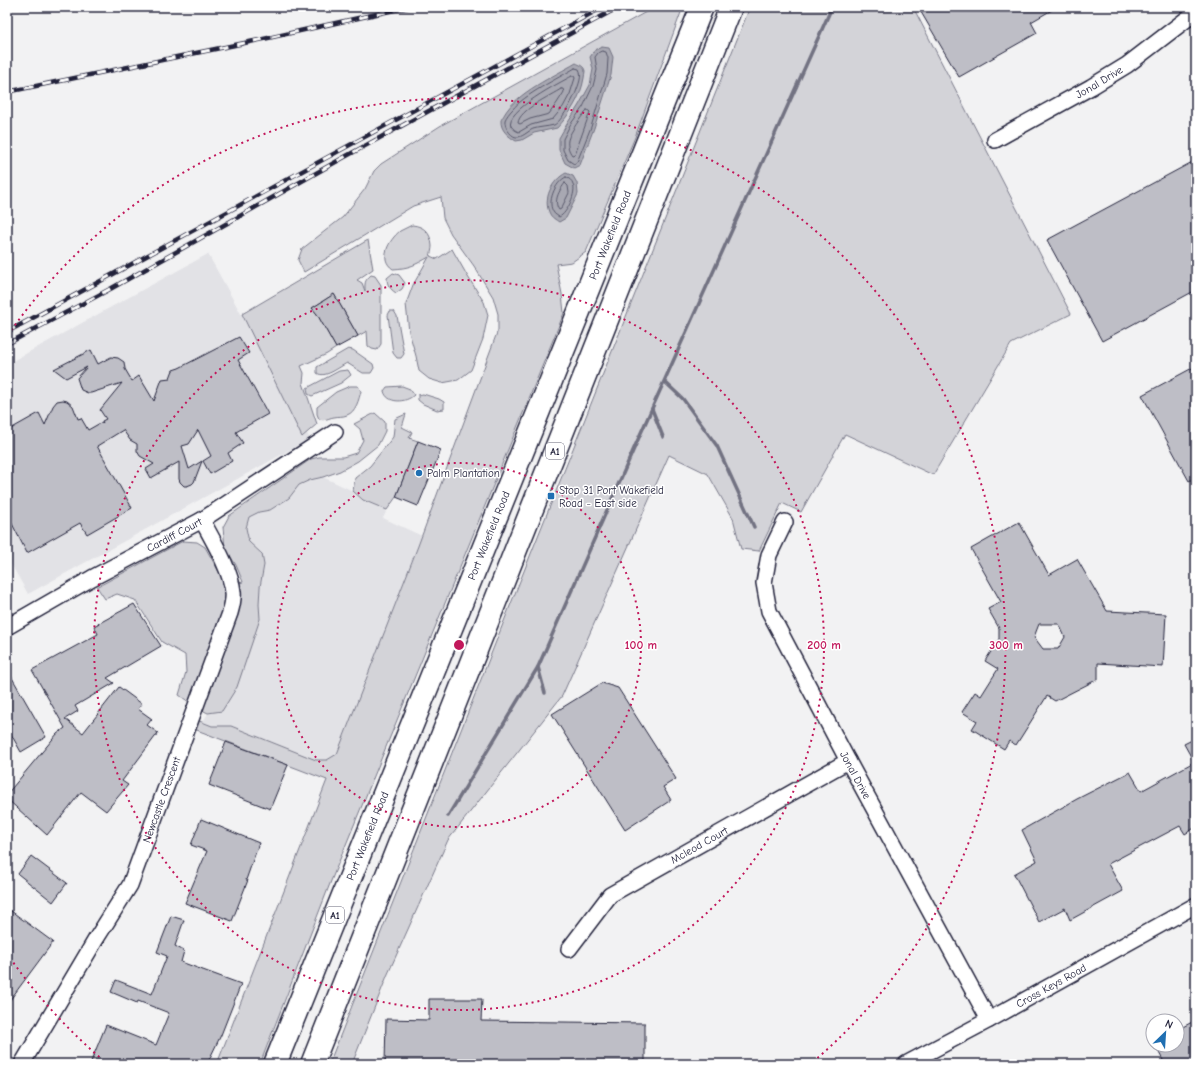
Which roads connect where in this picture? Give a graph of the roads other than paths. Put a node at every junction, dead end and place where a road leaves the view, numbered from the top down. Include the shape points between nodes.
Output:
1 (731, 8) edge
2 (700, 11) edge
3 (1196, 12) edge
4 (995, 140) dead end
5 (335, 432) dead end
6 (202, 520) junction
7 (785, 522) dead end
8 (7, 627) edge
9 (848, 761) junction
10 (1196, 905) edge
11 (570, 949) dead end
12 (989, 1020) junction
13 (22, 1064) edge
14 (275, 1064) edge
15 (312, 1064) edge
16 (906, 1064) edge

1 - 15 highway, A1
2 - 14 highway, Port Wakefield Road / A1
3 - 4 street, Jonal Drive via 1128,65
5 - 6 street, Cardiff Court
6 - 8 street, Cardiff Court via 92,578
6 - 13 street, Newcastle Crescent via 224,562 232,585 234,594 230,613 130,885
7 - 9 street, Jonal Drive via 769,555 764,583 769,611
9 - 11 street, Mcleod Court via 610,895
9 - 12 street, Jonal Drive
10 - 12 street, Cross Keys Road
12 - 16 street, Cross Keys Road

